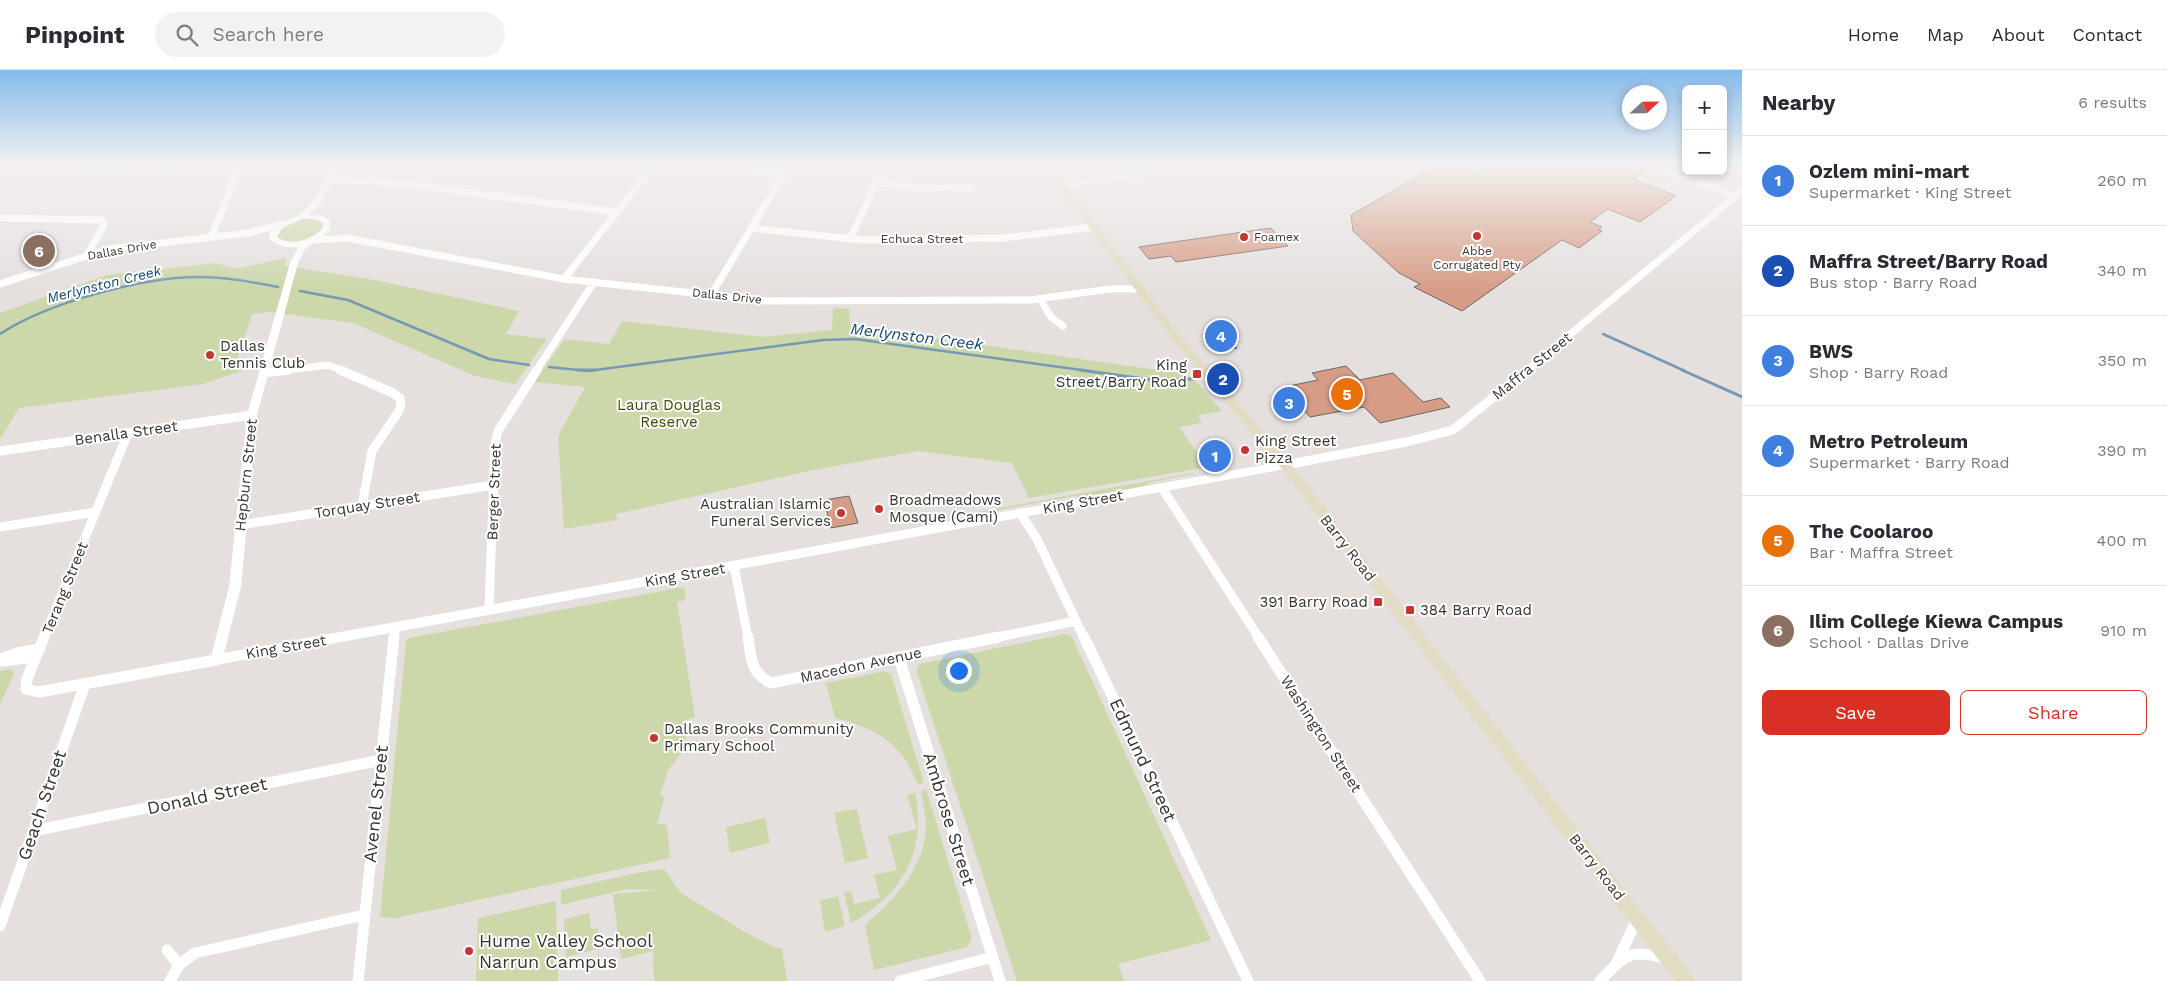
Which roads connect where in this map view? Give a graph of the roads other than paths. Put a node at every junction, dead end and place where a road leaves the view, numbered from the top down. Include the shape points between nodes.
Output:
1 (224, 207) edge
2 (314, 207) edge
3 (316, 207) edge
4 (576, 207) edge
5 (621, 207) edge
6 (764, 207) edge
7 (866, 207) edge
8 (1078, 207) edge
9 (1724, 207) edge
10 (617, 212) junction
11 (0, 218) edge
12 (320, 218) junction
13 (295, 219) junction
14 (282, 224) junction
15 (328, 226) junction
16 (1093, 227) junction
17 (751, 228) junction
18 (248, 233) junction
19 (212, 237) junction
20 (347, 238) junction
21 (274, 239) junction
22 (312, 240) junction
23 (850, 240) junction
24 (285, 244) junction
25 (87, 255) junction
26 (294, 263) junction
27 (564, 279) junction
28 (594, 282) junction
29 (0, 284) edge
30 (1136, 285) junction
31 (1110, 289) joint
32 (711, 294) junction
33 (1040, 299) junction
34 (1063, 326) dead end
35 (264, 372) junction
36 (252, 415) junction
37 (128, 432) junction
38 (0, 451) edge
39 (1285, 465) junction
40 (494, 485) junction
41 (1162, 488) junction
42 (362, 506) junction
43 (96, 512) junction
44 (1025, 513) junction
45 (240, 525) junction
46 (0, 527) edge
47 (734, 566) junction
48 (489, 610) junction
49 (1076, 621) junction
50 (395, 628) junction
51 (38, 653) junction
52 (899, 658) junction
53 (0, 660) edge
54 (216, 660) junction
55 (84, 684) junction
56 (380, 760) junction
57 (33, 831) junction
58 (364, 914) junction
59 (1637, 918) junction
60 (0, 926) edge
61 (167, 950) dead end
62 (993, 958) junction
63 (1669, 959) junction
64 (179, 965) junction
65 (1614, 967) junction
66 (170, 981) edge
67 (358, 981) edge
68 (900, 981) edge
69 (1000, 981) edge
70 (1248, 981) edge
71 (1480, 981) edge
72 (1600, 981) edge
73 (1686, 981) edge

1 - 19 street
2 - 13 street
3 - 12 street
4 - 10 street
5 - 10 street
6 - 17 street
7 - 23 street
8 - 16 main road, Barry Road
9 - 39 street, Maffra Street via 1453,430
10 - 27 street
11 - 25 street via 102,220 104,225
12 - 13 street
12 - 15 street
13 - 14 street
14 - 18 street, Dallas Drive
14 - 21 street via 275,230
15 - 20 street, Dallas Drive
15 - 22 street, Hepburn Street
16 - 23 street, Echuca Street via 1004,238
16 - 30 main road, Barry Road
17 - 23 street, Echuca Street
17 - 32 street
18 - 19 street, Dallas Drive
18 - 21 street, Dallas Drive
19 - 25 street, Dallas Drive via 117,248
20 - 22 street, Dallas Drive
20 - 27 street, Dallas Drive
21 - 24 street
22 - 24 street
22 - 26 street, Hepburn Street via 298,252
24 - 26 street via 293,250
25 - 29 street, Dallas Drive
26 - 35 street, Hepburn Street
27 - 28 street, Dallas Drive
28 - 32 street, Dallas Drive
28 - 40 street, Berger Street via 498,431
30 - 31 street, Dallas Drive
30 - 39 main road, Barry Road
31 - 33 street, Dallas Drive
32 - 33 street, Dallas Drive via 775,301
33 - 34 street via 1051,317
35 - 36 street, Hepburn Street
35 - 42 street via 328,366 400,398 399,412 372,451
36 - 37 street, Benalla Street
36 - 45 street, Hepburn Street
37 - 38 street, Benalla Street
37 - 43 street, Terang Street
39 - 41 street, King Street
39 - 59 main road, Barry Road
40 - 42 street, Torquay Street
40 - 48 street, Berger Street
41 - 44 street, King Street
41 - 71 street, Washington Street
42 - 45 street, Torquay Street
43 - 46 street
43 - 51 street, Terang Street
44 - 47 street, King Street
44 - 49 street, Edmund Street
45 - 54 street, Hepburn Street via 235,587
47 - 48 street, King Street
47 - 52 street, Macedon Avenue via 754,668 762,680 778,682
48 - 50 street, King Street
49 - 52 street, Macedon Avenue
49 - 70 street, Edmund Street
50 - 54 street, King Street
50 - 56 street, Avenel Street
51 - 53 street
51 - 55 street, Terang Street via 26,684 29,691
52 - 62 street, Ambrose Street
54 - 55 street, King Street
55 - 57 street, Geach Street
56 - 57 street, Donald Street
56 - 58 street, Avenel Street
57 - 60 street, Geach Street
58 - 64 street via 201,952 189,956
58 - 67 street, Avenel Street
59 - 63 main road, Barry Road
59 - 65 street
61 - 64 street
62 - 68 street
62 - 69 street, Ambrose Street
63 - 65 street via 1639,953
63 - 73 main road, Barry Road
64 - 66 street
65 - 72 street

